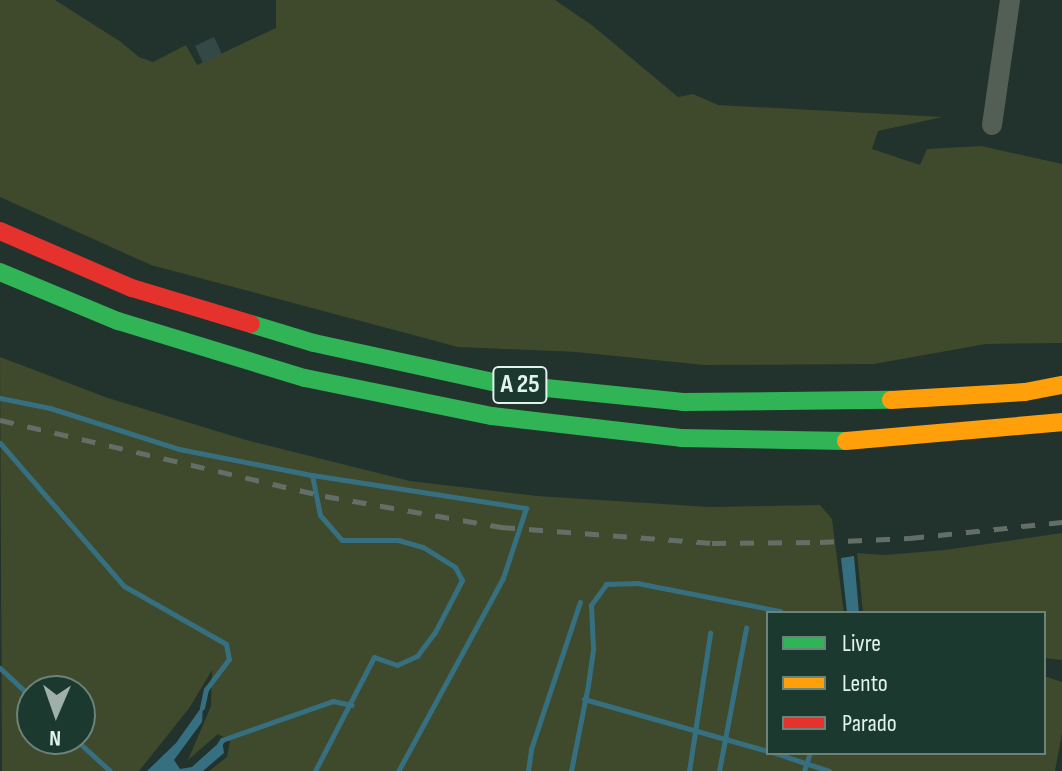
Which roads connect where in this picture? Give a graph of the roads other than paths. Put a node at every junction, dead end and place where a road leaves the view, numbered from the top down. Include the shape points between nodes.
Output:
1 (1010, 0) edge
2 (992, 125) dead end
3 (0, 231) edge
4 (0, 272) edge
5 (1062, 385) edge
6 (1062, 422) edge

1 - 2 street
3 - 5 highway, A 25 via 132,288 314,343 497,383 683,402 851,403
4 - 6 highway, A 25 via 118,321 305,378 492,416 681,438 849,441

